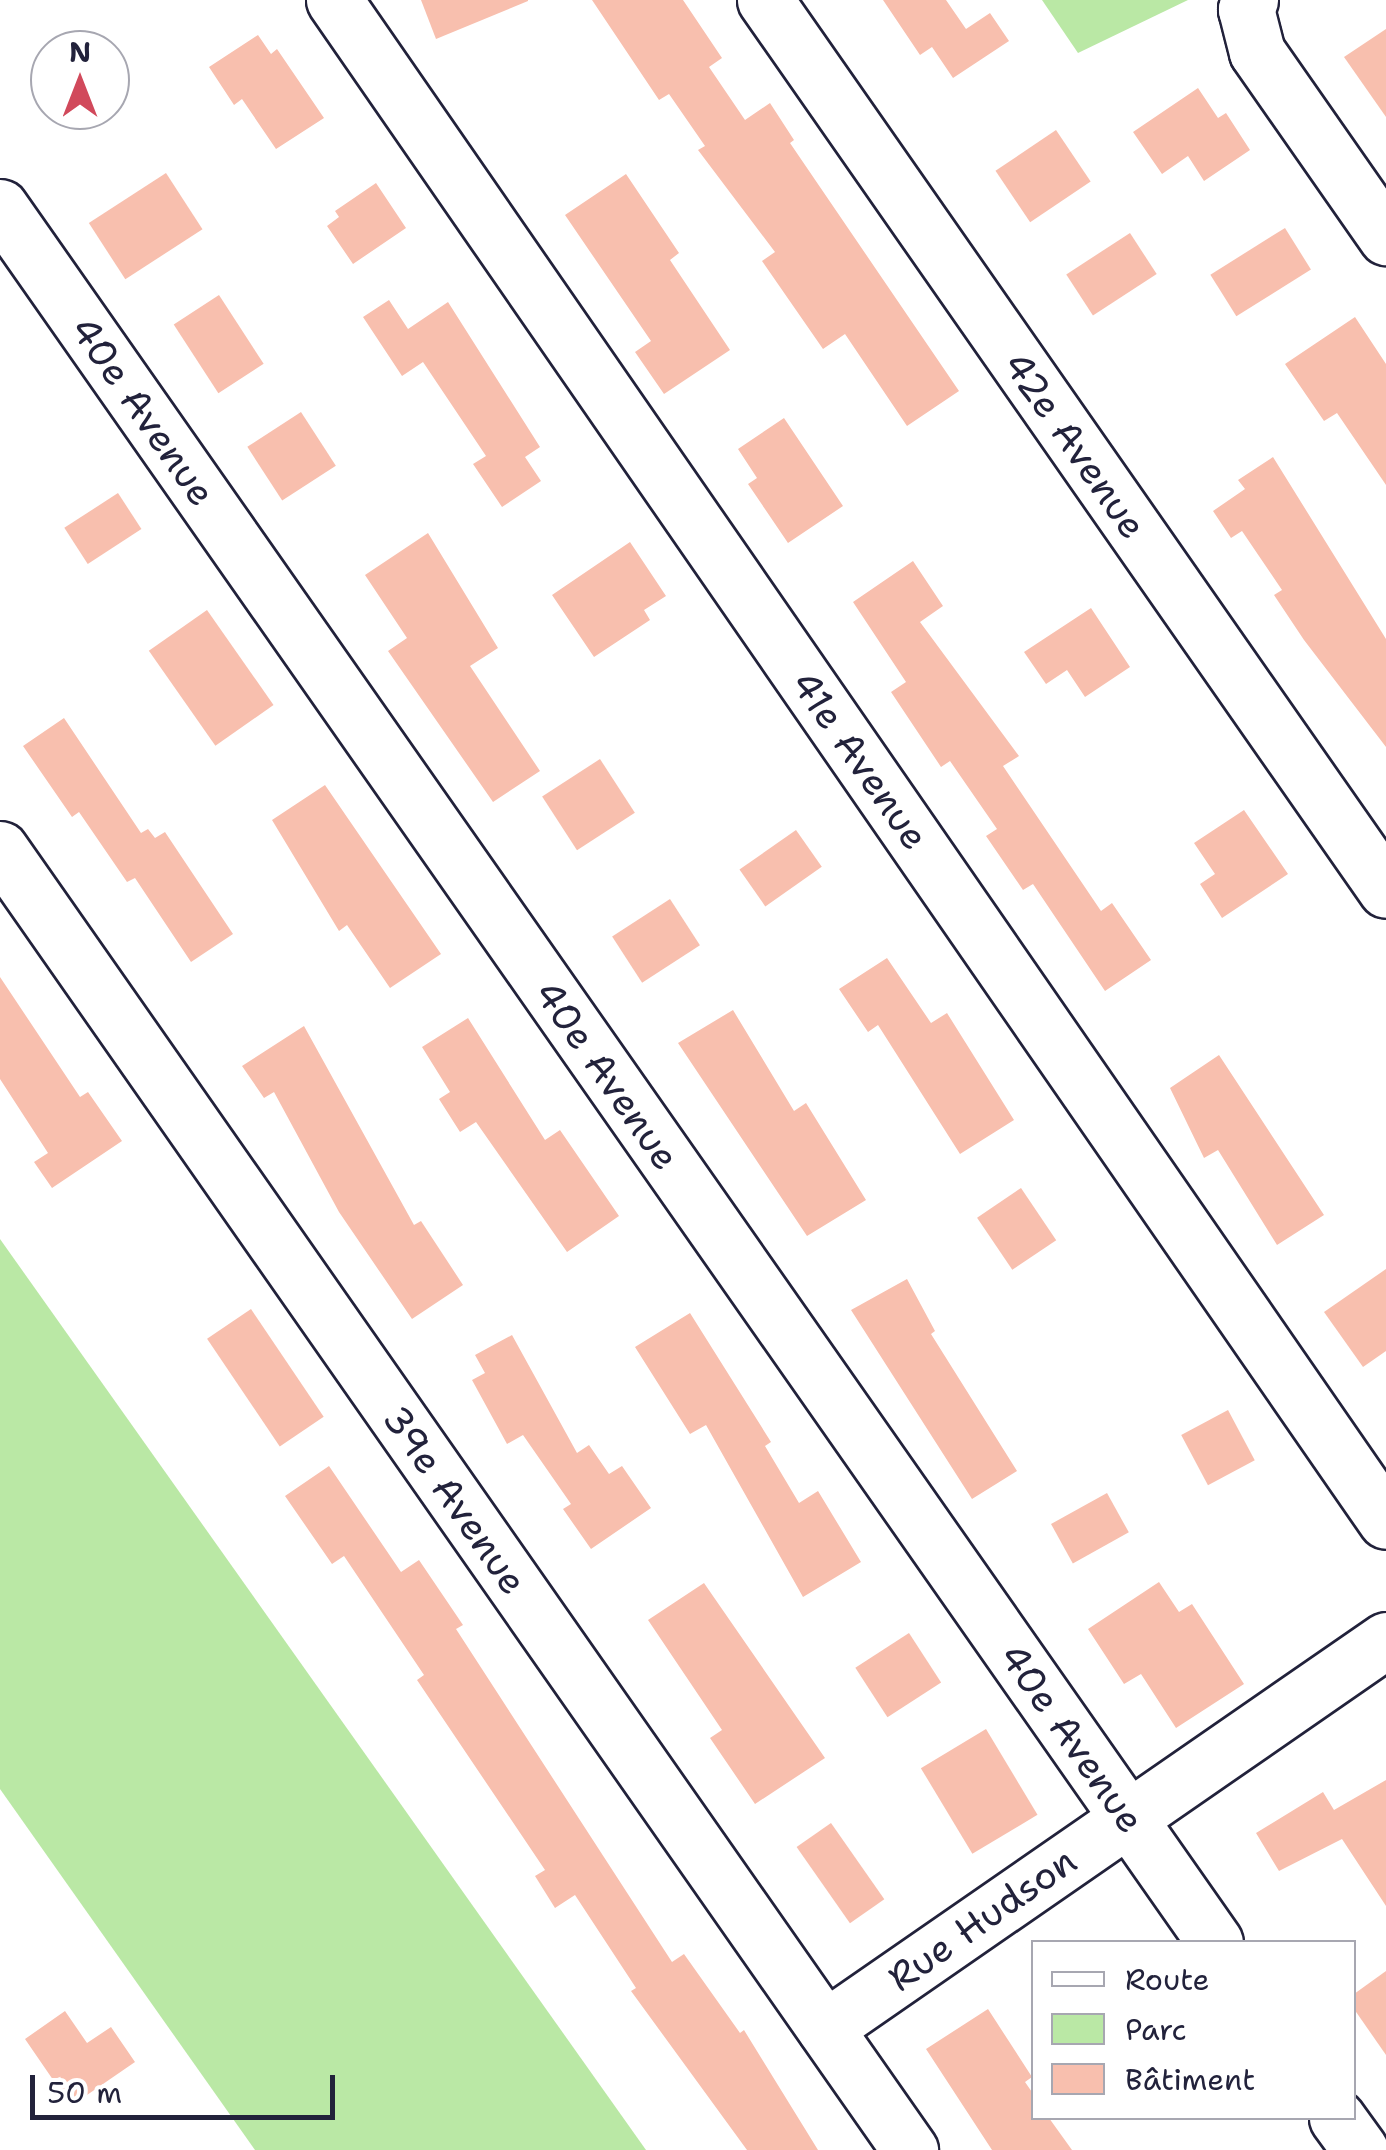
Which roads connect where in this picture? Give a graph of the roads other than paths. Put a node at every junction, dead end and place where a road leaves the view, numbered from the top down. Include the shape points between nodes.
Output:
1 (334, 0) edge
2 (764, 0) edge
3 (1250, 0) edge
4 (0, 207) edge
5 (1386, 237) edge
6 (0, 849) edge
7 (1386, 890) edge
8 (1386, 1521) edge
9 (1386, 1640) edge
10 (1128, 1818) junction
11 (1213, 1940) edge
12 (825, 2028) junction
13 (1338, 2120) edge
14 (910, 2150) edge
15 (1360, 2150) edge

1 - 8 street, 41e Avenue
2 - 7 street, 42e Avenue
3 - 5 street via 1246,10 1257,52
4 - 10 street, 40e Avenue
6 - 12 street, 39e Avenue
9 - 10 street, Rue Hudson
10 - 11 street, 40e Avenue
10 - 12 street, Rue Hudson
12 - 14 street, 39e Avenue
13 - 15 street

